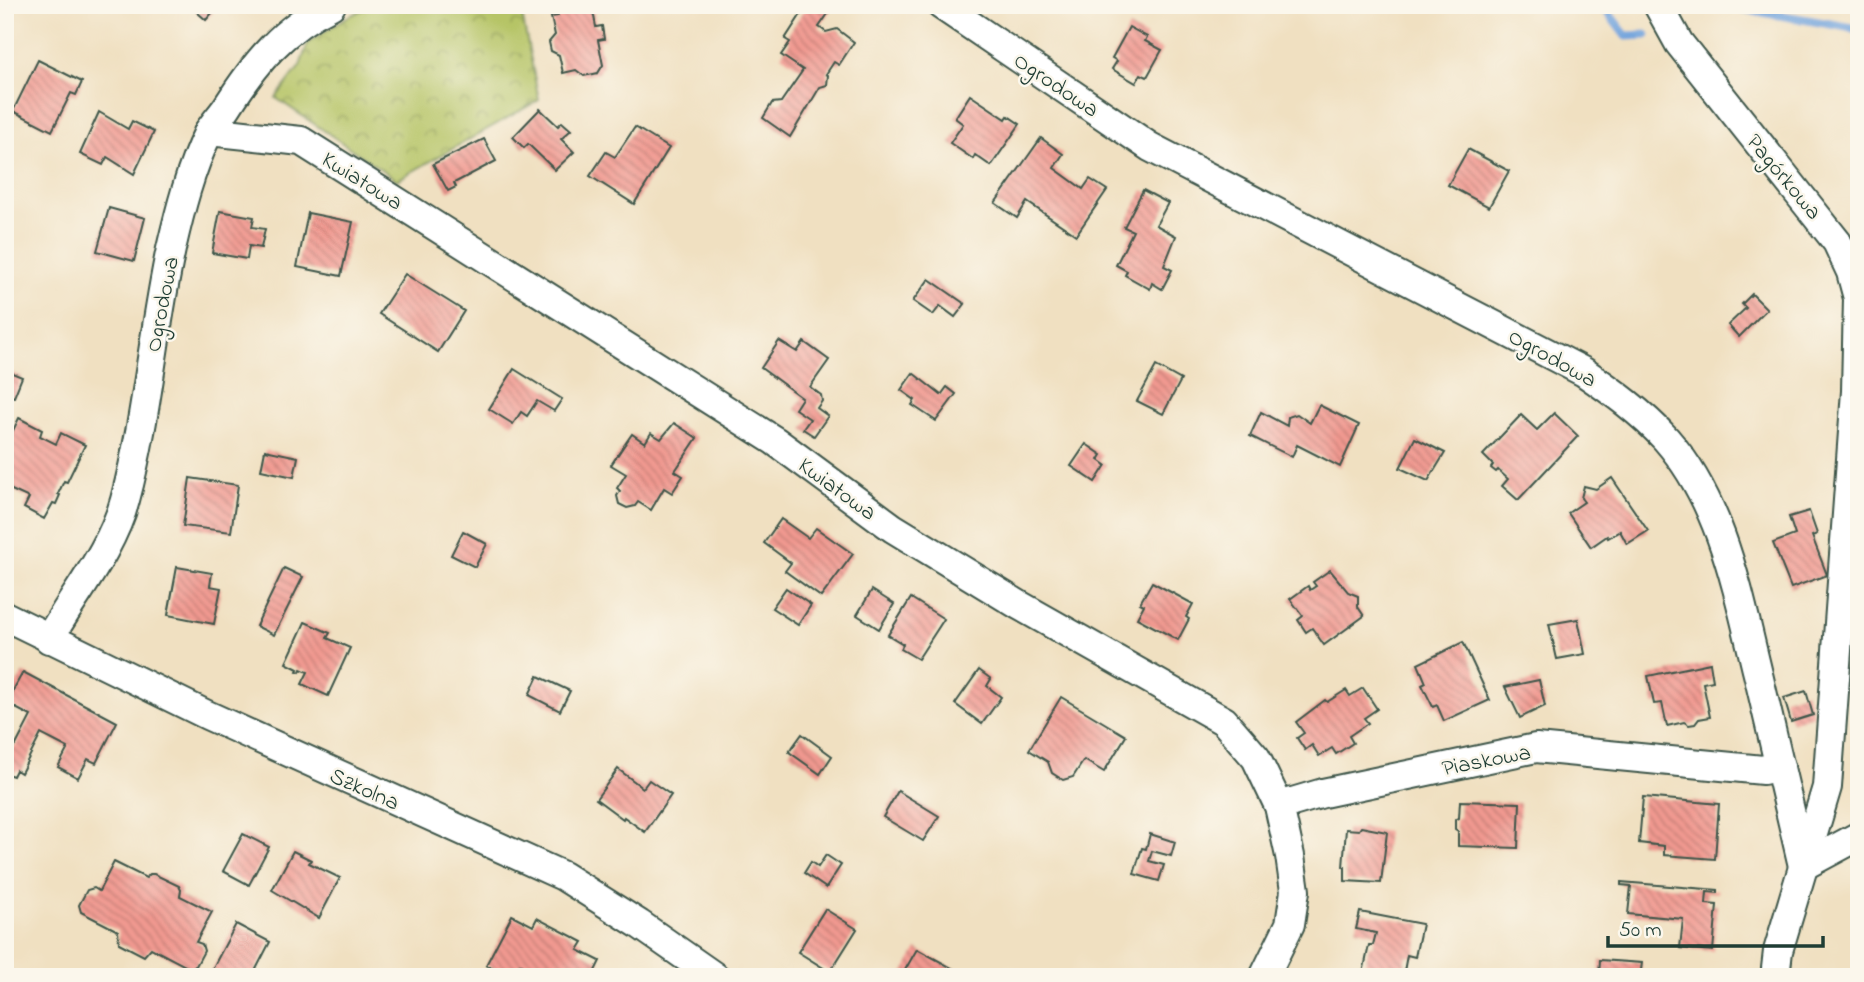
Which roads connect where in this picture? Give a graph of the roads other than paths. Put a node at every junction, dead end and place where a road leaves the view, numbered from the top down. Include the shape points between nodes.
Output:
1 (331, 5) edge
2 (941, 5) edge
3 (1658, 5) edge
4 (209, 131) junction
5 (5, 617) edge
6 (49, 639) junction
7 (1780, 766) junction
8 (1279, 807) junction
9 (1859, 836) edge
10 (1803, 866) junction
11 (715, 977) edge
12 (1264, 977) edge
13 (1775, 977) edge

1 - 4 street, Ogrodowa via 308,16 271,48 241,82
2 - 7 street, Ogrodowa via 1150,147 1584,372 1630,404 1667,440 1692,476 1721,533
3 - 10 street, Pagórkowa via 1679,43 1837,242 1858,298 1856,391 1827,787
4 - 6 street, Ogrodowa via 180,211 125,502 113,535
4 - 8 street, Kwiatowa via 301,141 775,441 893,528 1224,721 1256,758
5 - 6 street, Szkolna
6 - 11 street, Szkolna via 563,876
7 - 8 street, Piaskowa via 1763,770 1536,748 1323,793
7 - 10 street, Ogrodowa
8 - 12 street, Kwiatowa via 1295,891 1290,924
9 - 10 street
10 - 13 street, Ogrodowa

